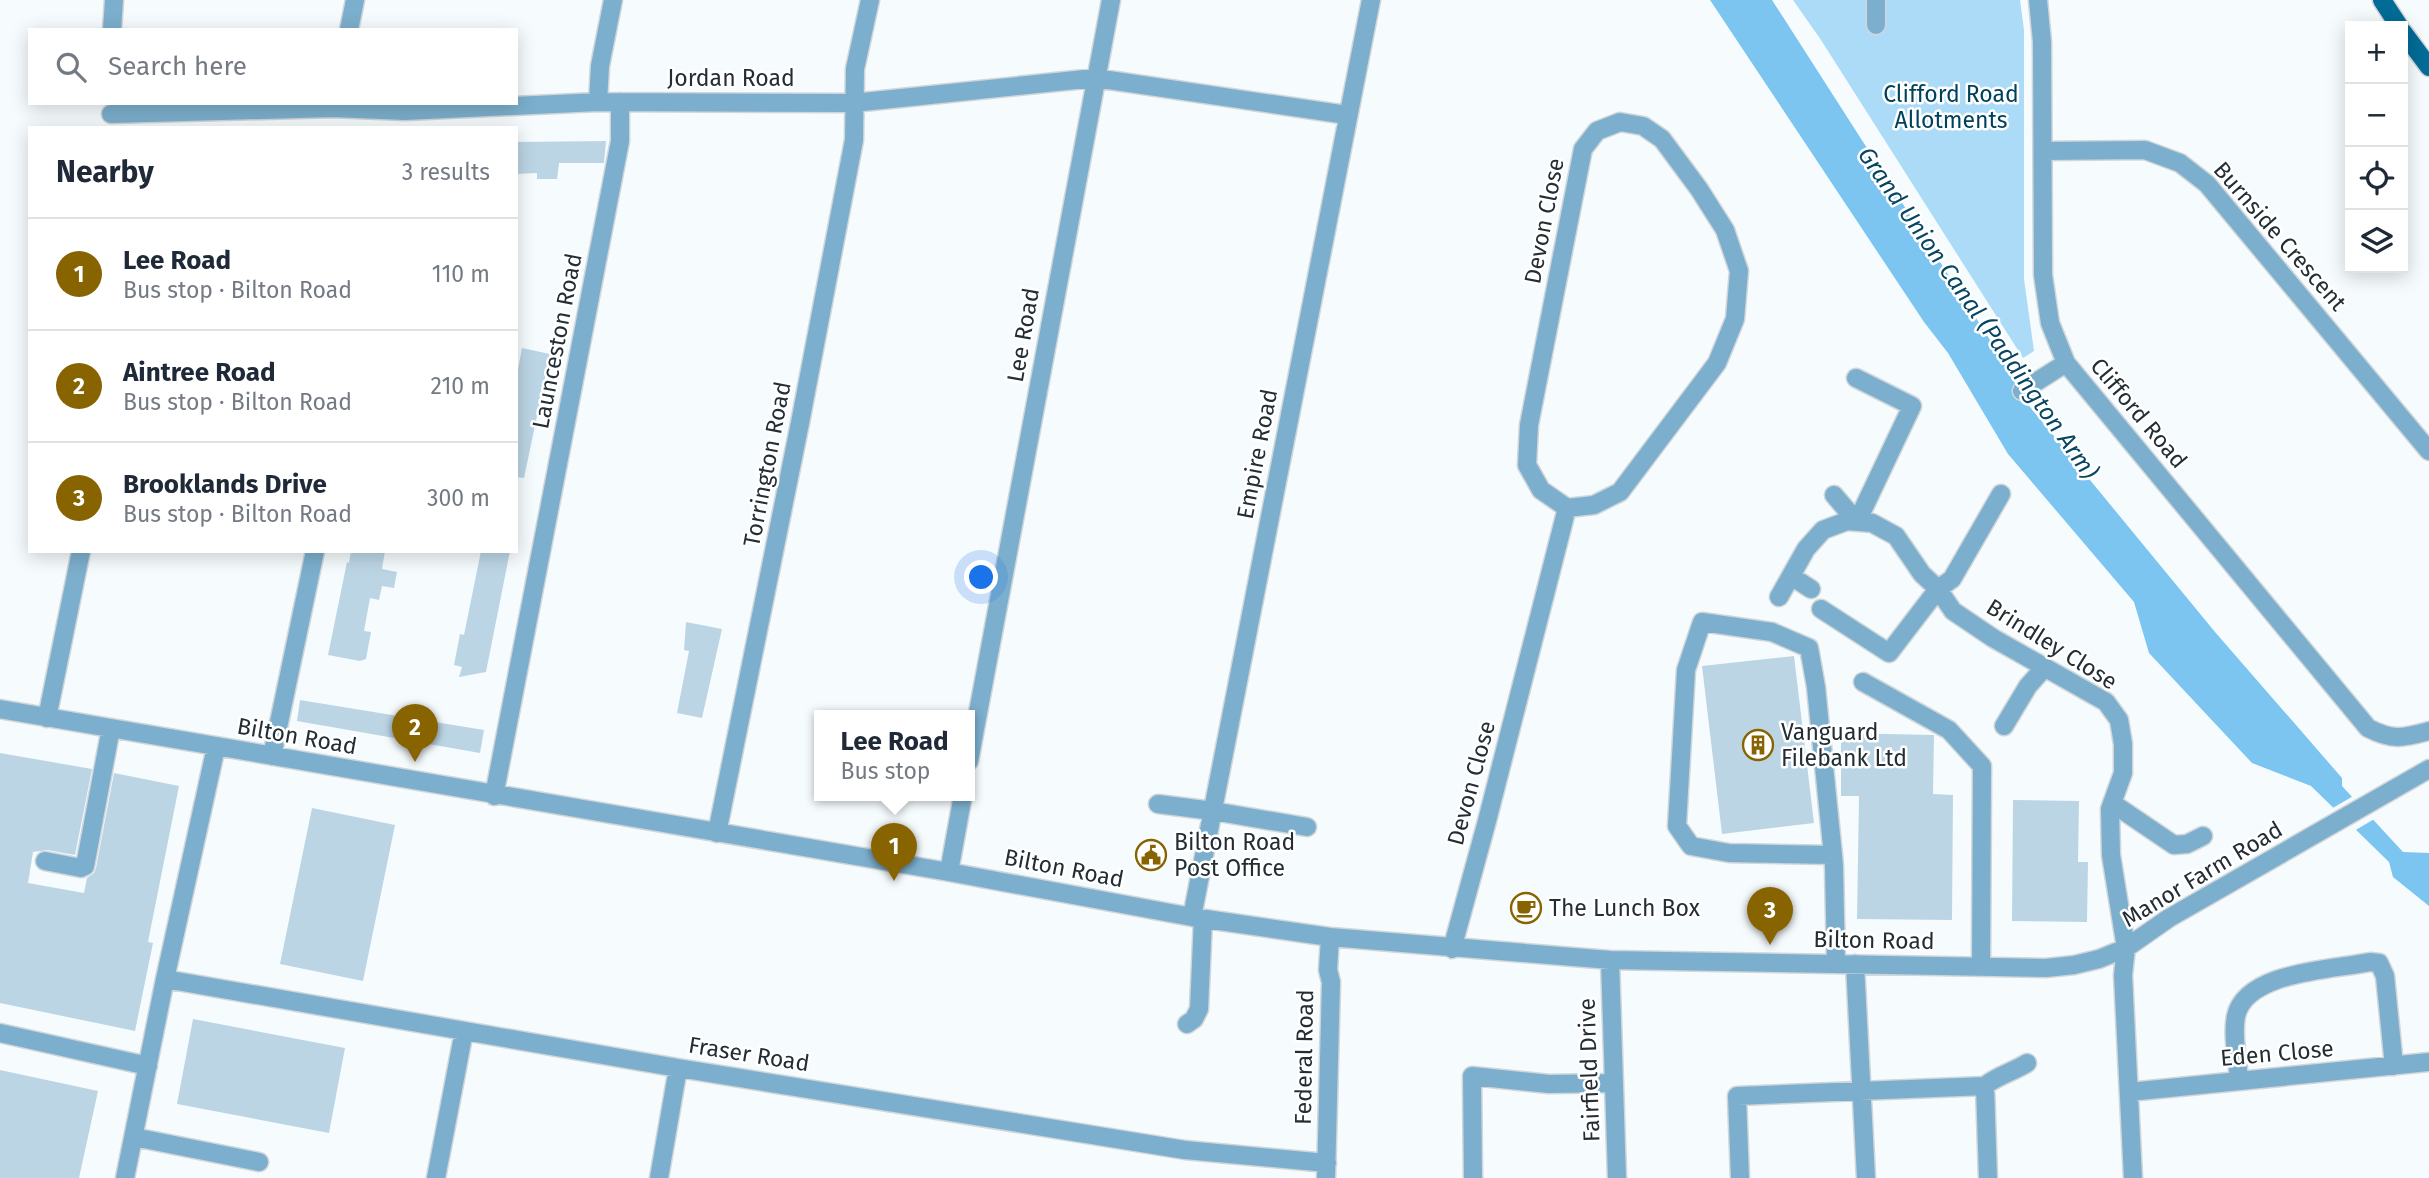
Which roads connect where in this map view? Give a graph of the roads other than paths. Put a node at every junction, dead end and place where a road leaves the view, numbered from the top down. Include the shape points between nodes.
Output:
1 (114, 0) edge
2 (355, 0) edge
3 (612, 0) edge
4 (870, 0) edge
5 (1111, 0) edge
6 (1371, 0) edge
7 (1876, 0) edge
8 (2038, 0) edge
9 (2382, 0) edge
10 (2396, 21) edge
11 (1876, 25) dead end
12 (112, 28) edge
13 (349, 28) edge
14 (2408, 40) edge
15 (2429, 67) edge
16 (1095, 78) junction
17 (598, 102) junction
18 (620, 102) junction
19 (853, 103) junction
20 (333, 106) edge
21 (111, 115) edge
22 (1348, 115) junction
23 (403, 119) edge
24 (2043, 151) junction
25 (2066, 363) junction
26 (1856, 378) dead end
27 (2022, 391) dead end
28 (2429, 451) edge
29 (2001, 494) dead end
30 (1834, 495) dead end
31 (1567, 508) junction
32 (1857, 522) junction
33 (81, 553) edge
34 (314, 553) edge
35 (1791, 576) junction
36 (1811, 589) dead end
37 (1938, 589) junction
38 (1779, 597) dead end
39 (1821, 609) dead end
40 (2045, 667) junction
41 (1863, 682) dead end
42 (0, 709) edge
43 (47, 718) junction
44 (2004, 726) dead end
45 (111, 729) junction
46 (975, 731) edge
47 (2429, 731) edge
48 (216, 747) junction
49 (272, 756) junction
50 (2429, 769) edge
51 (494, 796) junction
52 (962, 801) edge
53 (2112, 803) junction
54 (1158, 804) dead end
55 (1213, 811) junction
56 (1307, 827) dead end
57 (717, 833) junction
58 (2203, 836) dead end
59 (1833, 855) junction
60 (45, 861) dead end
61 (949, 872) junction
62 (1197, 918) junction
63 (1330, 937) junction
64 (1452, 948) junction
65 (2126, 948) junction
66 (1611, 960) junction
67 (1836, 963) junction
68 (1854, 964) junction
69 (1981, 966) junction
70 (165, 979) junction
71 (1187, 1024) dead end
72 (464, 1031) junction
73 (0, 1033) edge
74 (2429, 1062) edge
75 (2027, 1063) dead end
76 (148, 1066) junction
77 (2394, 1066) junction
78 (678, 1068) junction
79 (2239, 1082) junction
80 (1615, 1083) junction
81 (1985, 1086) junction
82 (1861, 1090) junction
83 (2129, 1092) junction
84 (134, 1137) junction
85 (258, 1162) dead end
86 (1326, 1170) edge
87 (125, 1178) edge
88 (436, 1178) edge
89 (659, 1178) edge
90 (1473, 1178) edge
91 (1618, 1178) edge
92 (1740, 1178) edge
93 (1866, 1178) edge
94 (1988, 1178) edge
95 (2133, 1178) edge

1 - 12 street
2 - 13 street
3 - 17 street
4 - 19 street, Torrington Road via 855,69
5 - 16 street, Lee Road
6 - 22 street, Empire Road
7 - 11 street
8 - 24 street, Clifford Road
9 - 10 main road
14 - 15 main road
16 - 19 street, Jordan Road
16 - 22 street, Jordan Road
16 - 46 street, Lee Road
17 - 18 street, Jordan Road
17 - 23 street, Jordan Road
18 - 19 street, Jordan Road
18 - 51 street, Launceston Road via 620,141
19 - 57 street, Torrington Road via 853,140
20 - 21 street, Jordan Road
20 - 23 street, Jordan Road
22 - 55 street, Empire Road
24 - 25 street, Clifford Road via 2043,275 2050,323
24 - 28 street, Burnside Crescent via 2146,150 2180,163 2207,184
25 - 27 street
25 - 47 street, Clifford Road via 2368,728 2386,737
26 - 32 street via 1912,406
29 - 37 street via 1952,579
30 - 32 street
31 - 31 street, Devon Close via 1541,490 1527,464 1529,425 1583,149 1597,131 1620,122 1643,126 1662,139 1725,230 1739,271 1735,319 1717,363 1620,492 1594,505
31 - 64 street, Devon Close
32 - 35 street via 1823,530
32 - 37 street, Brindley Close via 1872,523 1896,537
33 - 43 street
34 - 49 street
35 - 36 street
35 - 38 street
37 - 39 street via 1889,653
37 - 40 street, Brindley Close via 1953,611
40 - 44 street via 2028,685
40 - 53 street, Brindley Close via 2106,702 2119,720 2123,773
41 - 69 street via 1950,730 1982,766
42 - 43 street, Bilton Road
43 - 45 street, Bilton Road
45 - 48 street, Bilton Road
45 - 60 street via 85,866
48 - 49 street, Bilton Road
48 - 70 street
49 - 51 street, Bilton Road
50 - 65 street, Manor Farm Road via 2169,918
51 - 57 street, Bilton Road
52 - 61 street
53 - 58 street via 2174,845
53 - 65 street, Brindley Close via 2112,855
54 - 55 street
55 - 56 street
55 - 62 street, Empire Road
57 - 61 street, Bilton Road
59 - 59 street via 1810,648 1772,632 1702,622 1686,670 1677,826 1691,846 1729,853
59 - 67 street
61 - 62 street, Bilton Road
62 - 63 street, Bilton Road
62 - 71 street, Empire Road via 1199,1009
63 - 64 street, Bilton Road
63 - 86 street, Federal Road
64 - 66 street, Bilton Road
65 - 69 street, Bilton Road via 2074,965
65 - 83 street, Manor Farm Road via 2123,975
66 - 67 street, Bilton Road
66 - 80 street, Fairfield Drive
67 - 68 street, Bilton Road
68 - 69 street, Bilton Road
68 - 82 street
70 - 72 street, Fraser Road
70 - 76 street
72 - 78 street, Fraser Road
72 - 88 street
73 - 76 street
74 - 77 street, Eden Close
75 - 81 street
76 - 84 street
77 - 79 street, Eden Close
77 - 79 street via 2385,976 2379,963 2370,962 2298,973 2255,989 2243,999 2235,1030
78 - 86 street, Fraser Road
78 - 89 street
79 - 83 street, Eden Close
80 - 90 street via 1549,1084 1472,1076
80 - 91 street, Fairfield Drive
81 - 82 street
81 - 94 street
82 - 92 street via 1737,1096
82 - 93 street
83 - 95 street, Manor Farm Road
84 - 85 street
84 - 87 street

